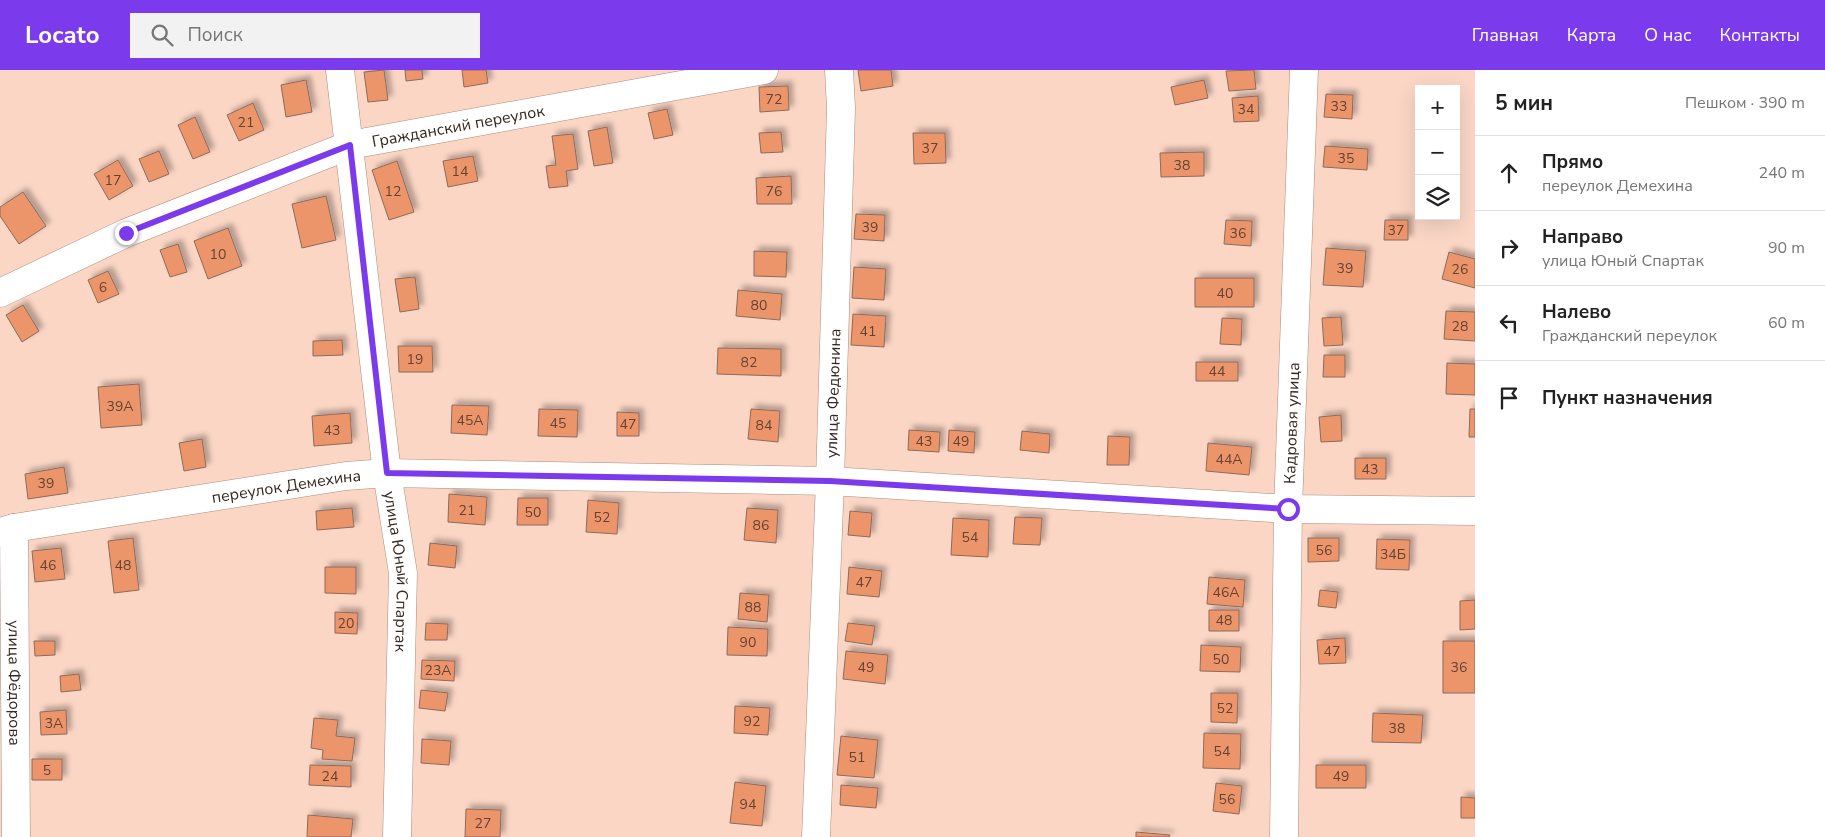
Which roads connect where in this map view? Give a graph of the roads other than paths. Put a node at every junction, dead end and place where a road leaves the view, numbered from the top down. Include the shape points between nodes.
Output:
1 (340, 70) edge
2 (764, 70) edge
3 (839, 70) edge
4 (1304, 70) edge
5 (350, 145) junction
6 (0, 293) edge
7 (387, 473) junction
8 (830, 481) junction
9 (1288, 509) junction
10 (1475, 511) edge
11 (7, 530) edge
12 (16, 837) edge
13 (397, 837) edge
14 (816, 837) edge
15 (1284, 837) edge

1 - 5 street, улица Юный Спартак
2 - 5 street, Гражданский переулок
3 - 8 street, улица Федюнина via 841,108
4 - 9 street, Кадровая улица
5 - 6 street, Гражданский переулок via 126,233
5 - 7 street, улица Юный Спартак
7 - 8 street, переулок Демехина
7 - 11 street, переулок Демехина via 346,476
7 - 13 street, улица Юный Спартак via 403,573
8 - 9 street, переулок Демехина
8 - 14 street, улица Федюнина
9 - 10 street, переулок Демехина
9 - 15 street, Кадровая улица
11 - 12 street, улица Фёдорова

